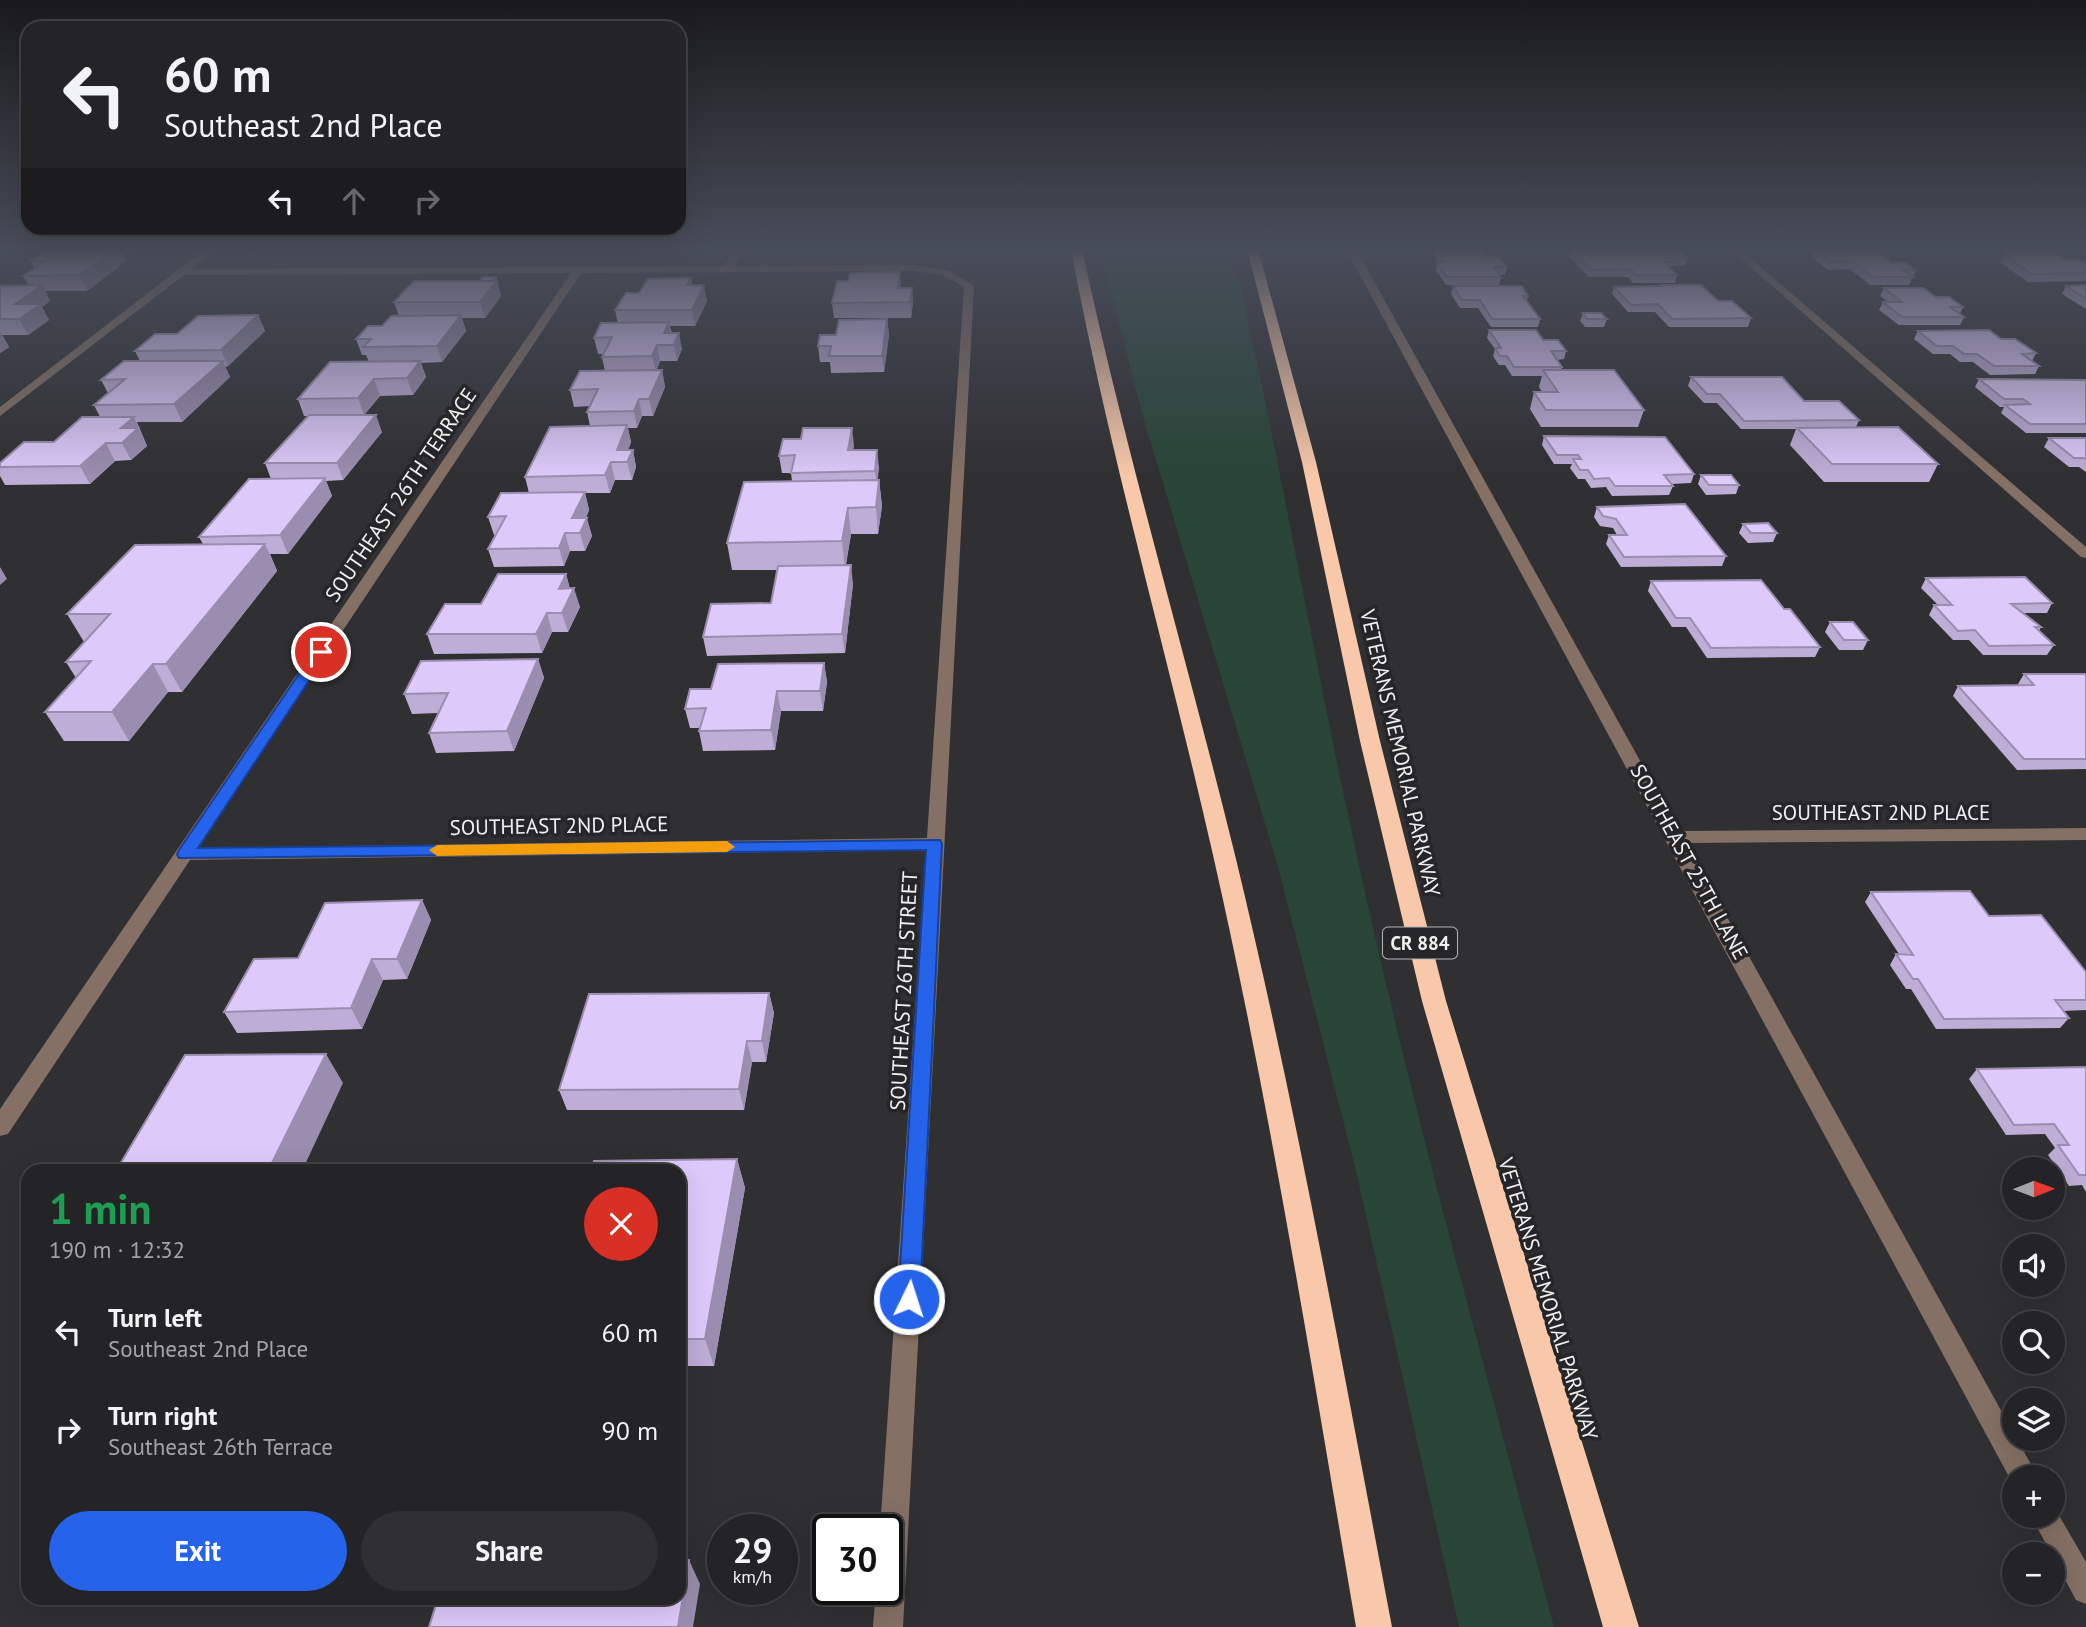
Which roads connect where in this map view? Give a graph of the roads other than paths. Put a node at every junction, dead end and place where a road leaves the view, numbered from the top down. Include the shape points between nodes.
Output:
1 (114, 325) edge
2 (541, 325) edge
3 (968, 325) edge
4 (1090, 325) edge
5 (1272, 325) edge
6 (1393, 325) edge
7 (1822, 325) edge
8 (0, 413) edge
9 (2086, 554) edge
10 (2086, 834) edge
11 (1675, 838) junction
12 (934, 844) junction
13 (185, 854) junction
14 (0, 1127) edge
15 (2017, 1465) edge
16 (2052, 1528) edge
17 (2086, 1590) edge
18 (888, 1627) edge
19 (1374, 1627) edge
20 (1622, 1627) edge

1 - 8 street
2 - 13 street, SOUTHEAST 26TH TERRACE
3 - 12 street, SOUTHEAST 26TH STREET
4 - 19 highway via 1227,868 1285,1137
5 - 20 highway, VETERANS MEMORIAL PARKWAY / CR 884 via 1309,461 1370,741 1434,1001
6 - 11 street, SOUTHEAST 25TH LANE
7 - 9 street
10 - 11 street, SOUTHEAST 2ND PLACE
11 - 15 street, SOUTHEAST 25TH LANE
12 - 13 street, SOUTHEAST 2ND PLACE
12 - 18 street, SOUTHEAST 26TH STREET
13 - 14 street, SOUTHEAST 26TH TERRACE
16 - 17 street

